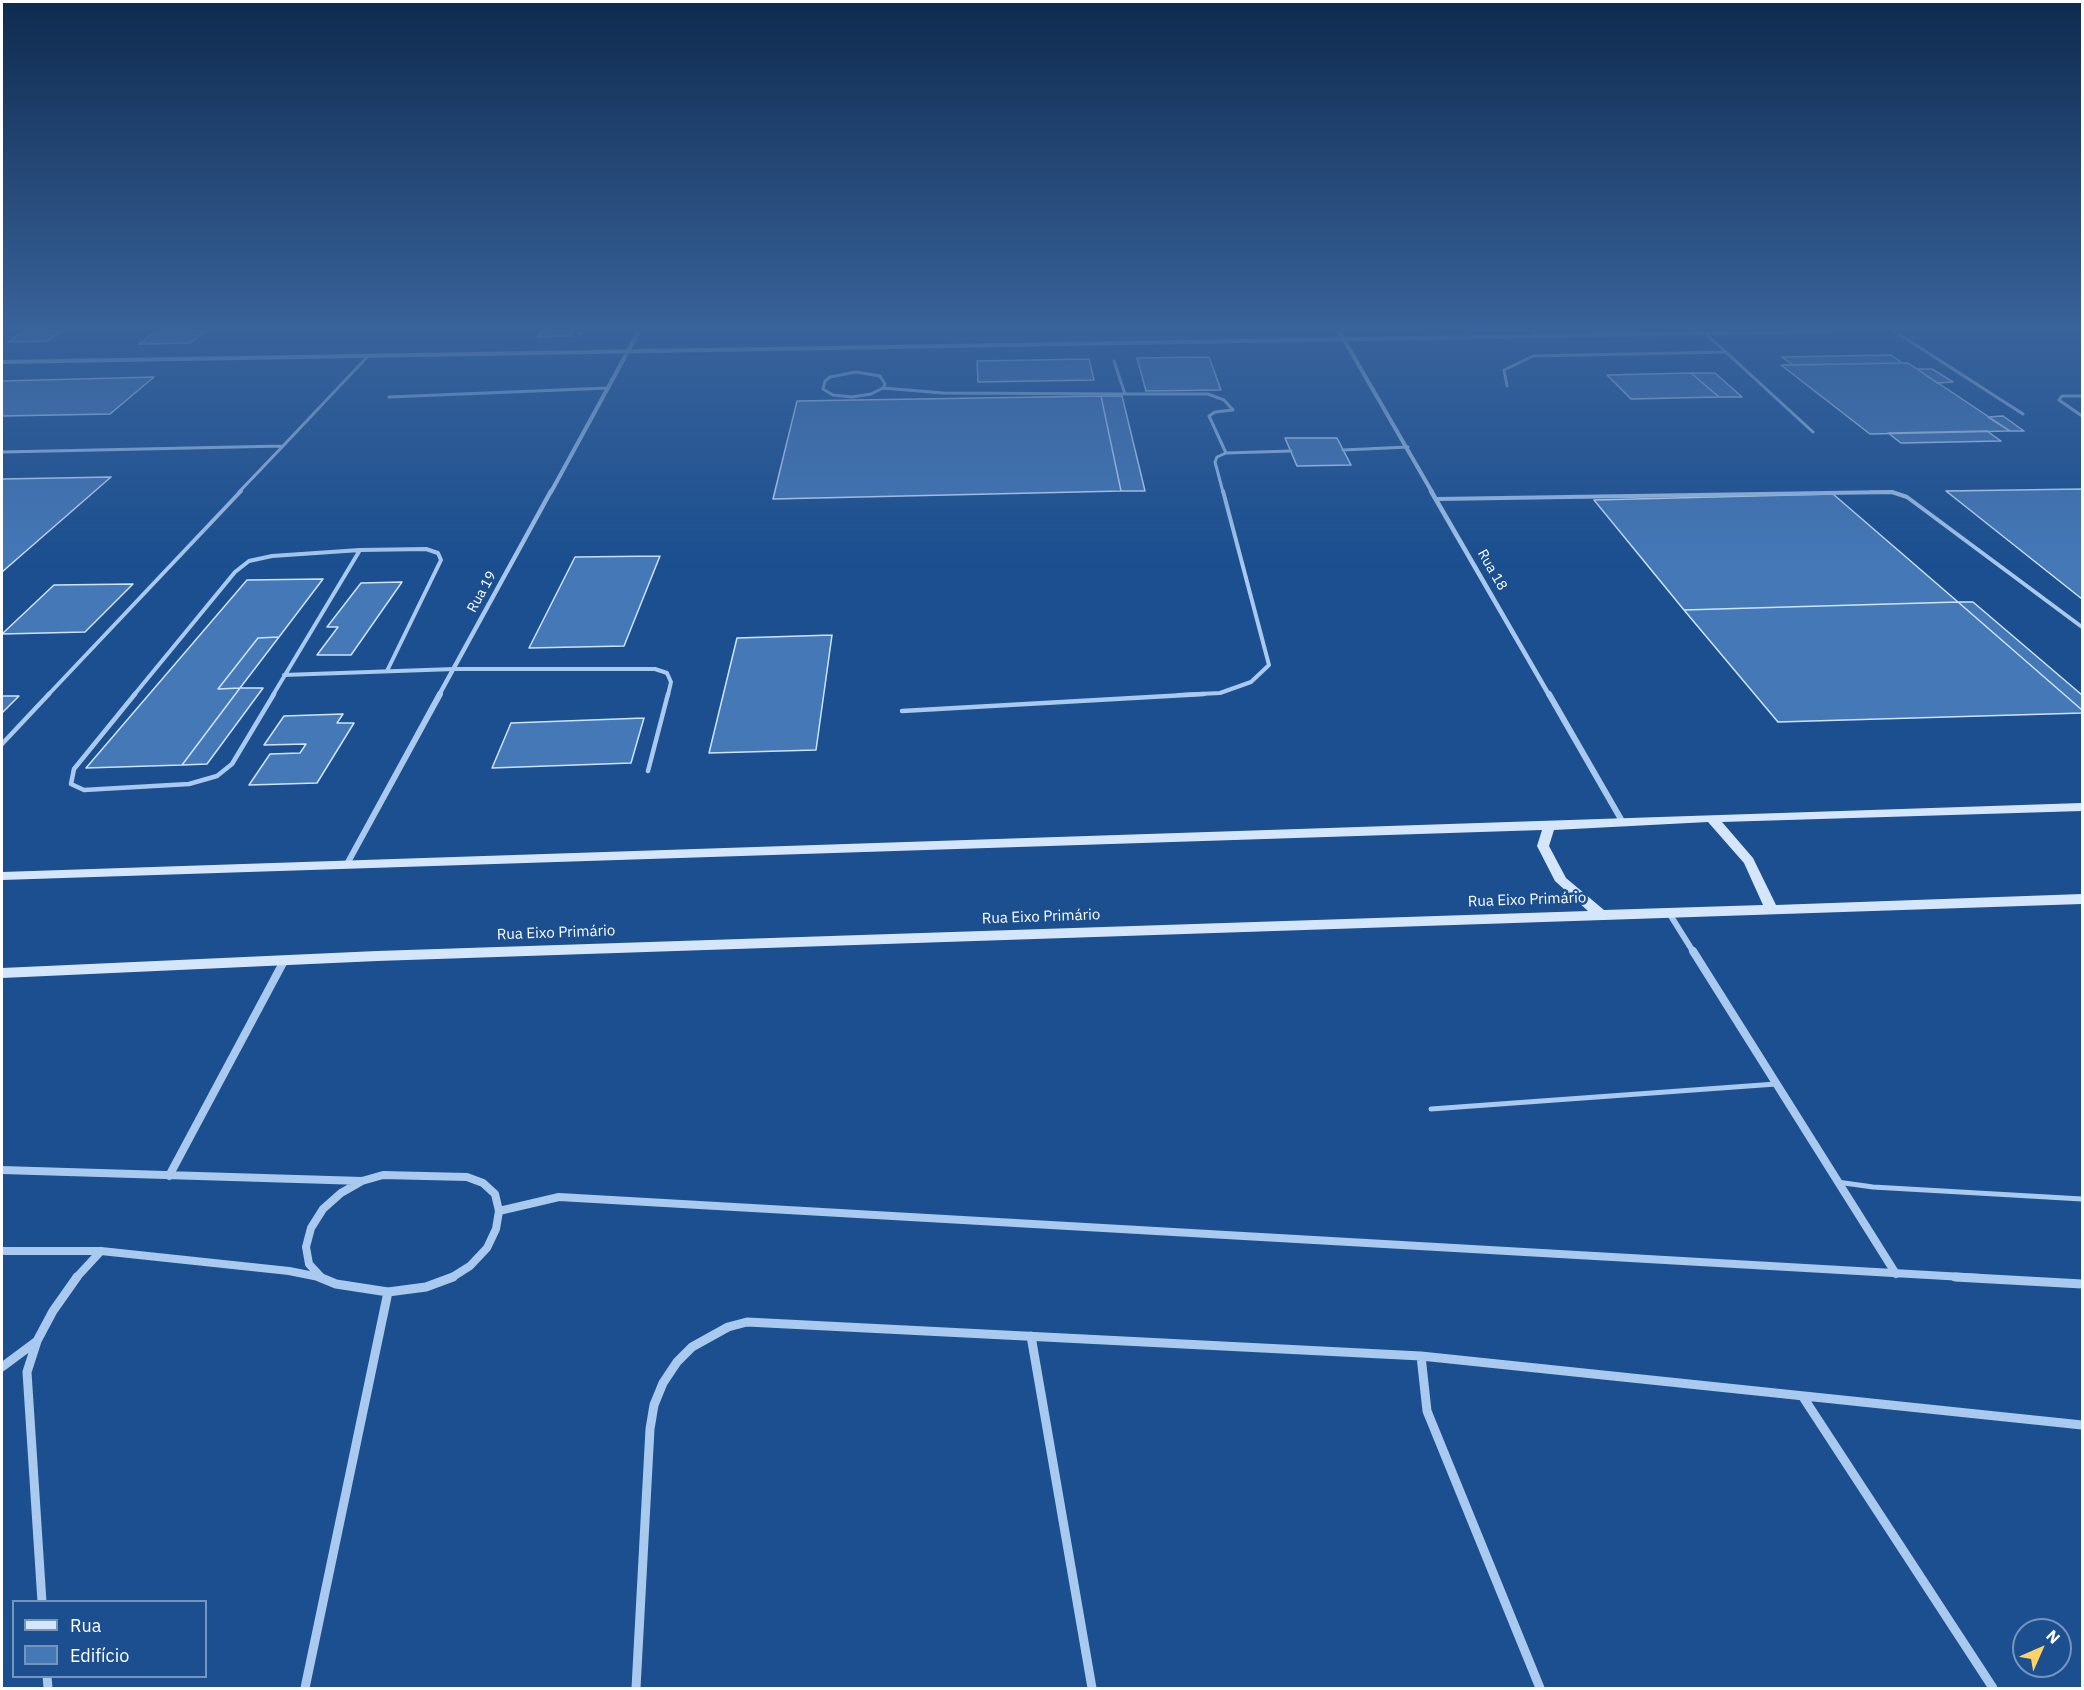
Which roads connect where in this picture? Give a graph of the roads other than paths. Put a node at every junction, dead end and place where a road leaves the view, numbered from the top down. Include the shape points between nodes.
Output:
1 (317, 410) edge
2 (596, 410) edge
3 (1233, 410) edge
4 (1386, 410) edge
5 (1789, 410) edge
6 (2017, 410) edge
7 (2023, 414) dead end
8 (1813, 432) dead end
9 (283, 446) junction
10 (1408, 447) junction
11 (1343, 450) dead end
12 (2, 452) edge
13 (1291, 452) dead end
14 (1226, 453) junction
15 (1437, 498) junction
16 (360, 550) junction
17 (2082, 627) edge
18 (454, 669) junction
19 (387, 671) junction
20 (284, 675) junction
21 (902, 711) dead end
22 (2, 744) edge
23 (648, 771) dead end
24 (2082, 807) edge
25 (1712, 819) junction
26 (1622, 820) junction
27 (1549, 826) junction
28 (347, 864) junction
29 (2, 876) edge
30 (2082, 899) edge
31 (1771, 908) junction
32 (1669, 913) junction
33 (1600, 914) junction
34 (284, 961) junction
35 (2, 972) edge
36 (1776, 1084) junction
37 (1431, 1109) dead end
38 (2, 1170) edge
39 (169, 1176) junction
40 (362, 1181) junction
41 (1837, 1182) junction
42 (2082, 1199) edge
43 (499, 1210) junction
44 (2, 1251) edge
45 (101, 1251) junction
46 (1896, 1274) junction
47 (319, 1277) junction
48 (2082, 1284) edge
49 (388, 1292) junction
50 (1031, 1336) junction
51 (37, 1341) junction
52 (1422, 1356) junction
53 (2, 1367) edge
54 (1803, 1396) junction
55 (2082, 1425) edge
56 (42, 1600) edge
57 (305, 1689) edge
58 (636, 1689) edge
59 (1092, 1689) edge
60 (1540, 1689) edge
61 (1992, 1689) edge

1 - 9 lane
2 - 18 street, Rua 19
3 - 14 lane via 1209,416
4 - 10 street, Rua 18
5 - 8 lane
6 - 7 lane
9 - 12 lane
9 - 22 lane
10 - 11 lane
10 - 15 street, Rua 18
13 - 14 lane
14 - 21 lane via 1215,462 1269,665 1251,682 1220,693
15 - 17 lane via 1892,492 1907,497
15 - 26 street, Rua 18
16 - 19 lane via 426,549 438,553 441,560
16 - 20 lane
16 - 20 lane via 272,556 249,561 235,572 74,769 71,784 84,790 189,784 217,776 232,764
18 - 19 lane
18 - 23 lane via 655,669 667,674 671,682
18 - 28 street, Rua 19
19 - 20 lane
24 - 25 street
25 - 26 street
25 - 31 street via 1749,861
26 - 27 street
27 - 28 street
27 - 33 street via 1543,846 1561,881
28 - 29 street
30 - 31 street, Rua Eixo Primário
31 - 32 street, Rua Eixo Primário
32 - 33 street, Rua Eixo Primário
32 - 36 street
33 - 34 street, Rua Eixo Primário
34 - 35 street, Rua Eixo Primário
34 - 39 street
36 - 37 lane
36 - 41 street
38 - 39 street
39 - 40 street
40 - 43 street via 383,1175 467,1177 483,1183 495,1194
40 - 47 street via 323,1209 311,1228 307,1256
41 - 42 lane
41 - 46 street
43 - 46 street via 559,1197
43 - 49 street via 491,1239 470,1266 448,1280 426,1287
44 - 45 street
45 - 47 street
45 - 51 street via 74,1280
46 - 48 street
47 - 49 street via 336,1284
49 - 57 street
50 - 52 street
50 - 58 street via 747,1322 728,1327 692,1347 663,1383 650,1429
50 - 59 street
51 - 53 street
51 - 56 street via 27,1372
52 - 54 street
52 - 60 street via 1427,1411
54 - 55 street
54 - 61 street

